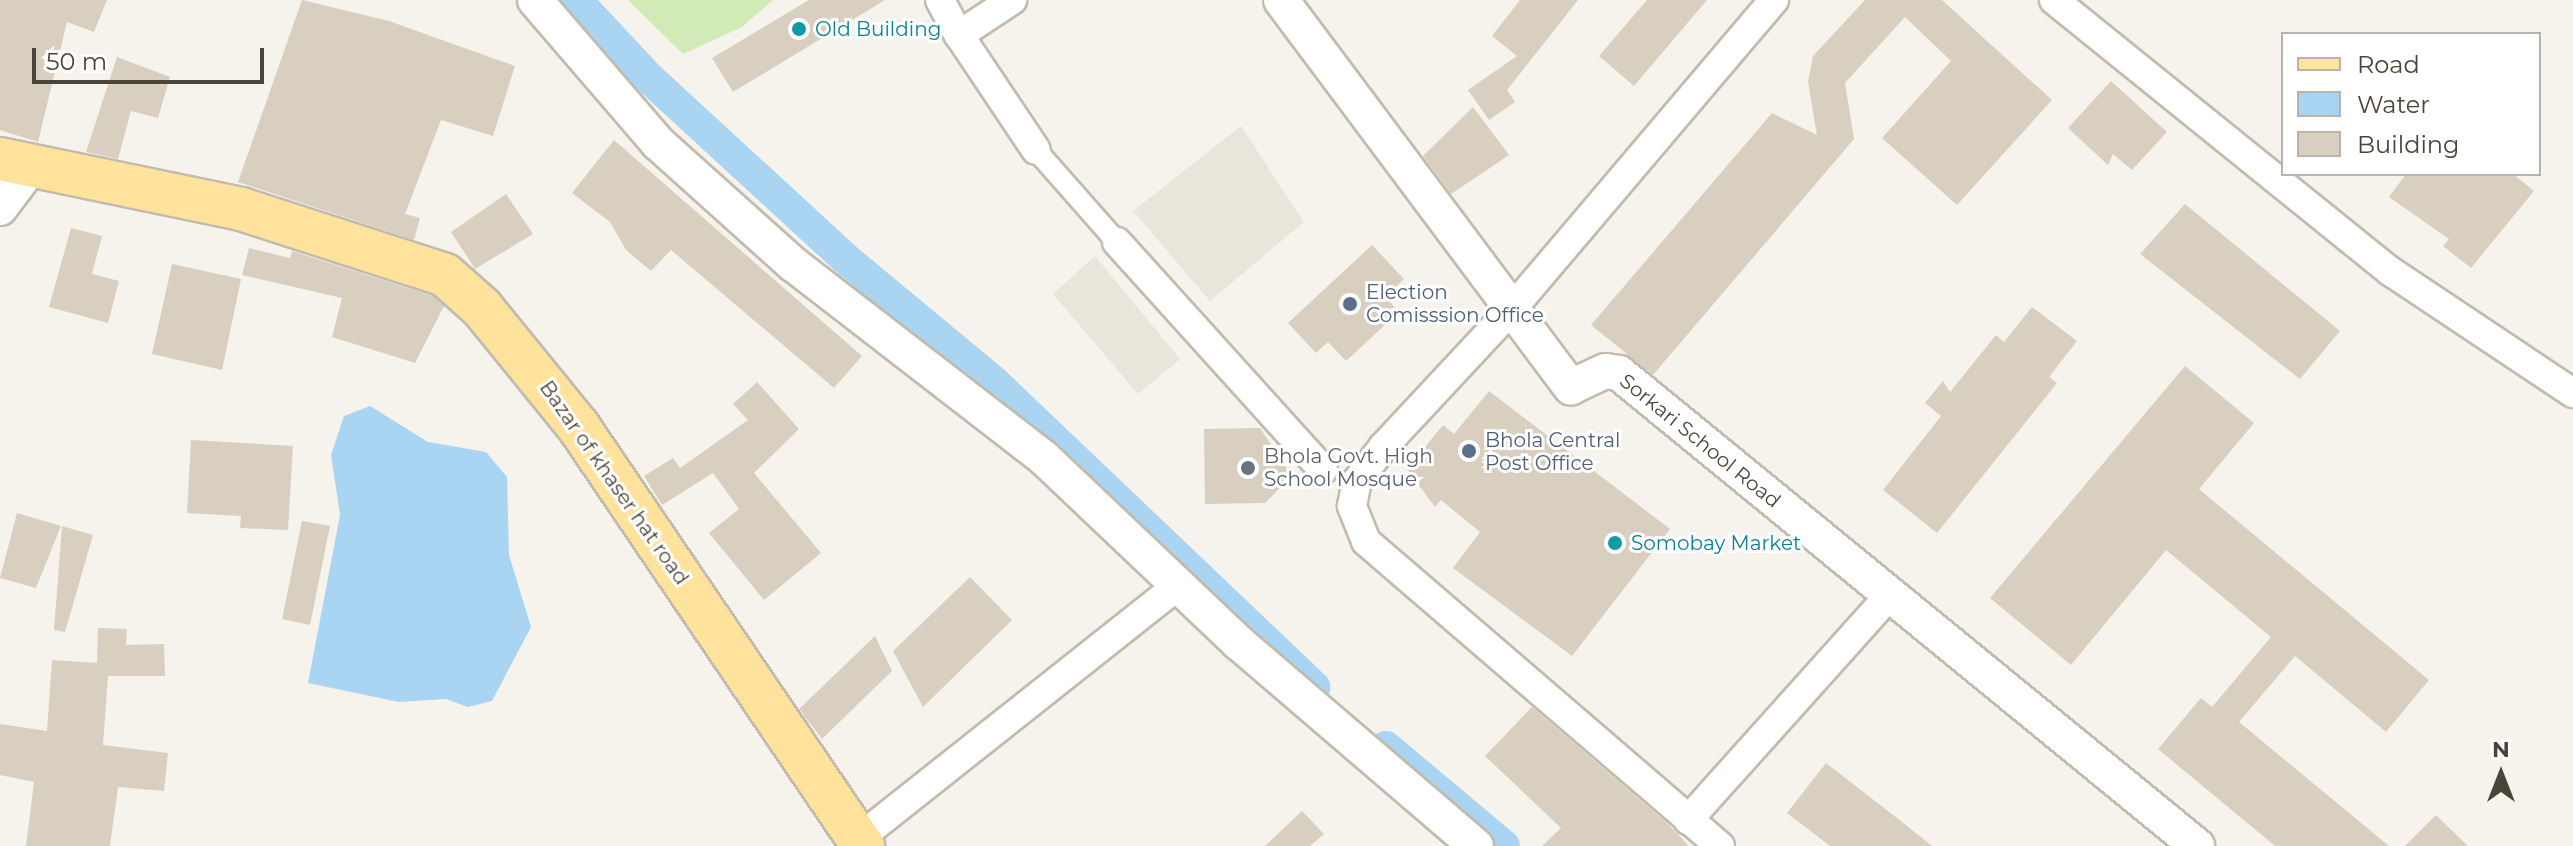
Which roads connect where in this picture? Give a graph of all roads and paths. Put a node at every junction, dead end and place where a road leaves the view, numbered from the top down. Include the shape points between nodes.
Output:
1 (535, 0) edge
2 (940, 0) edge
3 (1012, 0) edge
4 (1281, 0) edge
5 (1774, 0) edge
6 (2054, 0) edge
7 (959, 35) junction
8 (1036, 150) joint
9 (16, 162) edge
10 (0, 208) edge
11 (1117, 242) joint
12 (1511, 310) junction
13 (2573, 393) edge
14 (1323, 470) dead end
15 (1178, 585) junction
16 (1890, 595) junction
17 (1688, 820) junction
18 (861, 842) edge
19 (1476, 846) edge
20 (1720, 846) edge
21 (2197, 846) edge

1 - 15 street via 658,143 793,264 1044,458
2 - 7 street
3 - 7 street
4 - 12 street, Sorkari School Road
5 - 12 street
6 - 13 street via 2390,271
7 - 8 street
8 - 11 street
9 - 10 street
9 - 18 main road, Bazar of khaser hat road via 241,209 445,275 482,308 578,426
11 - 14 street
12 - 16 street, Sorkari School Road via 1571,387 1606,371 1619,373
12 - 17 street via 1384,446 1357,481 1352,506 1366,541
15 - 18 street
15 - 19 street
16 - 17 street
16 - 21 street, Sorkari School Road
17 - 20 street

